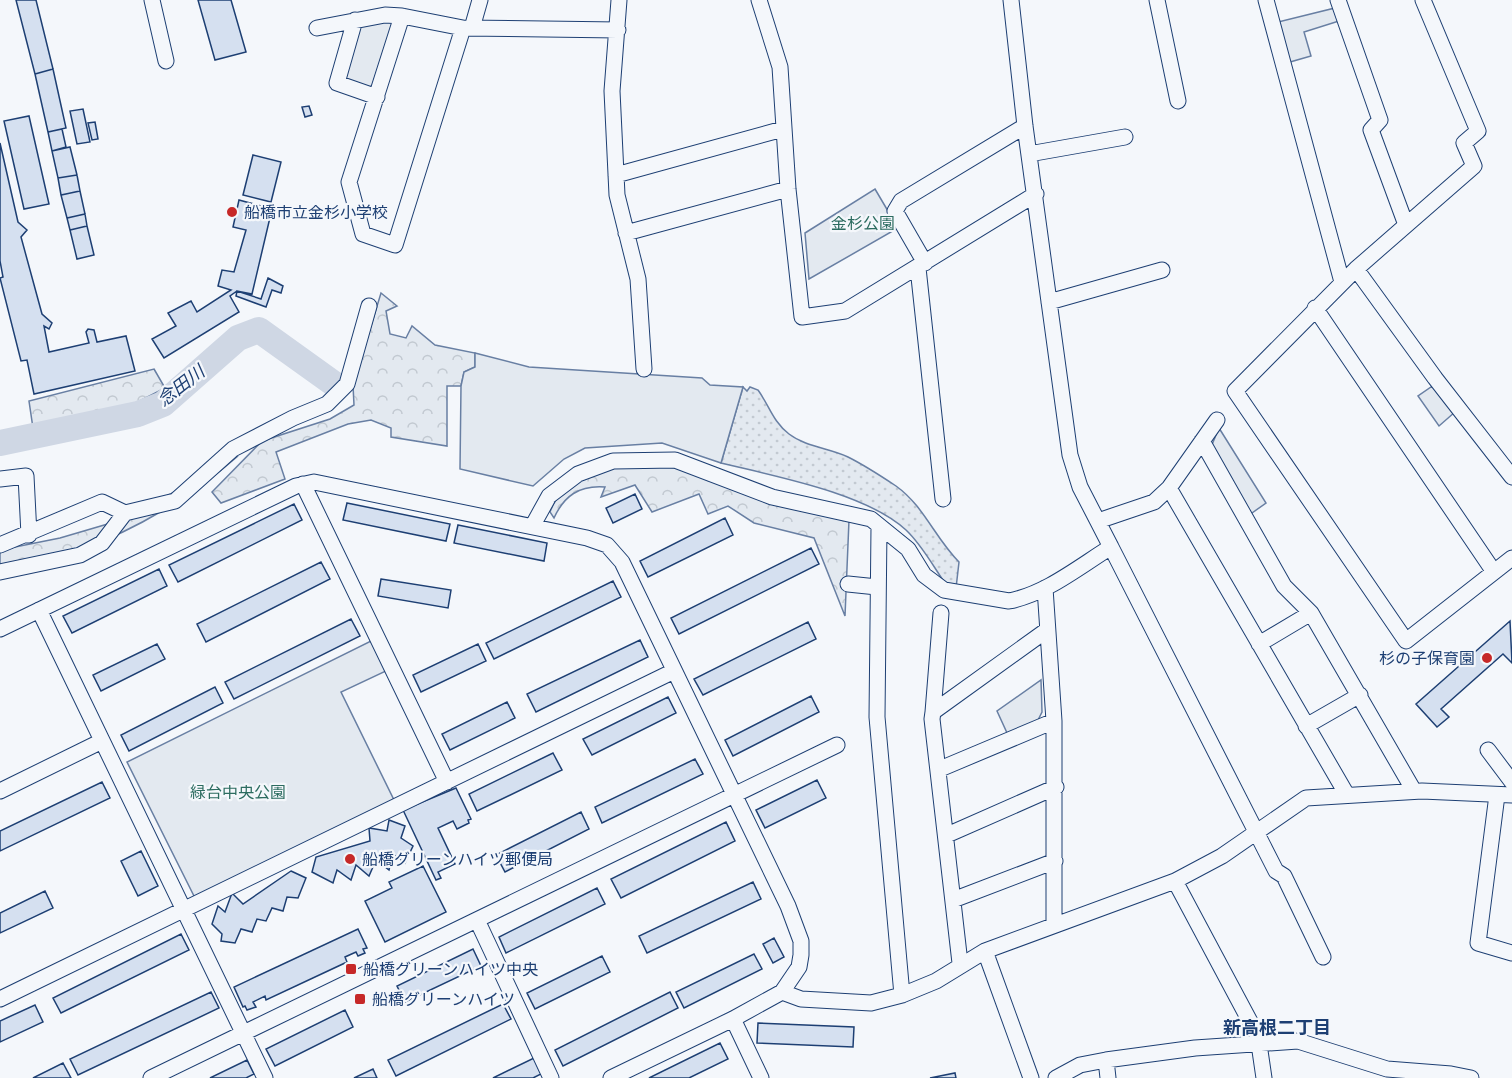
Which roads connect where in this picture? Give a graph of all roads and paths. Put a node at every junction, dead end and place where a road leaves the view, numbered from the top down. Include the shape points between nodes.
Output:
1 (152, 0) edge
2 (480, 0) edge
3 (619, 0) edge
4 (759, 0) edge
5 (1011, 0) edge
6 (1156, 0) edge
7 (1266, 0) edge
8 (1338, 0) edge
9 (1423, 0) edge
10 (402, 16) junction
11 (355, 20) junction
12 (316, 28) dead end
13 (467, 28) junction
14 (618, 30) junction
15 (166, 61) dead end
16 (377, 97) junction
17 (1178, 101) dead end
18 (1025, 126) junction
19 (783, 129) junction
20 (1125, 137) dead end
21 (1029, 154) junction
22 (616, 175) junction
23 (788, 189) junction
24 (1036, 194) junction
25 (1406, 225) junction
26 (626, 233) junction
27 (922, 265) junction
28 (1356, 269) junction
29 (1162, 270) dead end
30 (1342, 282) junction
31 (1049, 302) junction
32 (369, 306) dead end
33 (1315, 308) junction
34 (644, 369) dead end
35 (1217, 420) dead end
36 (1202, 441) junction
37 (1512, 477) edge
38 (0, 479) edge
39 (303, 484) junction
40 (1169, 488) junction
41 (943, 499) dead end
42 (125, 513) junction
43 (1098, 521) junction
44 (533, 525) junction
45 (879, 527) junction
46 (29, 535) junction
47 (0, 544) edge
48 (1112, 547) junction
49 (1512, 558) edge
50 (0, 572) edge
51 (1494, 572) junction
52 (848, 584) dead end
53 (877, 587) junction
54 (1045, 588) junction
55 (39, 610) junction
56 (941, 613) dead end
57 (1311, 613) junction
58 (0, 629) edge
59 (1047, 630) junction
60 (1259, 644) junction
61 (674, 671) junction
62 (1360, 695) junction
63 (933, 712) junction
64 (1054, 721) junction
65 (1306, 726) junction
66 (102, 741) junction
67 (837, 745) dead end
68 (1488, 750) dead end
69 (1506, 762) edge
70 (940, 769) junction
71 (447, 782) junction
72 (1512, 782) edge
73 (1056, 787) junction
74 (0, 791) edge
75 (1414, 791) junction
76 (733, 795) junction
77 (1347, 795) junction
78 (1504, 795) edge
79 (1256, 830) junction
80 (946, 834) junction
81 (1055, 861) junction
82 (1175, 881) junction
83 (953, 900) junction
84 (184, 910) junction
85 (477, 920) junction
86 (1054, 925) junction
87 (985, 951) junction
88 (1512, 953) edge
89 (1323, 957) dead end
90 (960, 963) junction
91 (782, 992) junction
92 (902, 995) junction
93 (0, 999) edge
94 (733, 1019) junction
95 (244, 1033) junction
96 (1261, 1044) junction
97 (1106, 1060) junction
98 (1370, 1072) edge
99 (1426, 1075) edge
100 (151, 1078) edge
101 (265, 1078) edge
102 (551, 1078) edge
103 (611, 1078) edge
104 (761, 1078) edge
105 (1031, 1078) edge
106 (1056, 1078) edge
107 (1108, 1078) edge
108 (1264, 1078) edge
109 (1471, 1078) edge

1 - 15 street
2 - 13 street
3 - 14 street
4 - 19 street via 780,67
5 - 18 street
6 - 17 street
7 - 30 street
8 - 25 street via 1380,120 1371,130
9 - 25 street via 1478,131 1464,143 1474,166
10 - 11 street
10 - 13 street
10 - 16 street
11 - 12 street
11 - 16 street via 337,83
13 - 14 street
13 - 16 street via 395,245 363,234 349,182
14 - 22 street via 612,91
18 - 21 street
18 - 27 street via 901,201 895,211
19 - 22 street
19 - 23 street
20 - 21 street
21 - 24 street
22 - 26 street
23 - 26 street
23 - 27 street via 802,317 844,311
24 - 27 street
24 - 31 street
25 - 28 street
26 - 34 street via 638,279
27 - 41 street
28 - 30 street
28 - 37 street
29 - 31 street
30 - 33 street
31 - 43 street via 1070,455 1080,487
32 - 42 street via 347,384 327,404 233,449 175,501
33 - 51 street
33 - 51 street via 1235,391 1406,641
35 - 36 street
36 - 40 street
36 - 57 street via 1284,586
38 - 46 street via 26,476
39 - 44 street via 326,483
39 - 55 street
39 - 71 street
40 - 43 street via 1154,502
40 - 60 street
42 - 46 street via 102,502
42 - 50 street via 102,543 80,555
43 - 48 street
44 - 45 street via 544,502 566,482 601,464 675,460 772,497 871,519
44 - 61 street via 587,538 614,552
45 - 53 street
45 - 54 street via 908,549 924,575 944,590 1009,601
46 - 47 street
48 - 54 street
48 - 79 street
49 - 51 street
52 - 53 street
53 - 92 street via 877,717
54 - 59 street
55 - 58 street
55 - 66 street
56 - 63 street
57 - 60 street
57 - 62 street
59 - 63 street
59 - 64 street
60 - 65 street
61 - 71 street
61 - 76 street
62 - 65 street
62 - 75 street
63 - 70 street
64 - 70 street
64 - 73 street
65 - 77 street
66 - 74 street
66 - 84 street
67 - 76 street
68 - 69 street
69 - 72 street
70 - 80 street
71 - 84 street
73 - 80 street
73 - 81 street
75 - 77 street
75 - 78 street
76 - 85 street
76 - 91 street via 801,941 799,966
77 - 79 street via 1306,798
78 - 88 street via 1478,943
79 - 82 street via 1222,856
79 - 89 street via 1276,871 1284,876
80 - 83 street
81 - 83 street
81 - 86 street
82 - 86 street
82 - 96 street
83 - 90 street
84 - 93 street
84 - 95 street
85 - 95 street
85 - 102 street
86 - 87 street
87 - 90 street
87 - 105 street
90 - 92 street via 936,981
91 - 92 street via 801,999 871,1003
91 - 94 street
94 - 103 street
94 - 104 street
95 - 100 street
95 - 101 street
96 - 97 street
96 - 98 street via 1298,1041
96 - 108 street
97 - 106 street via 1080,1065
97 - 107 street
98 - 99 street
99 - 109 street

